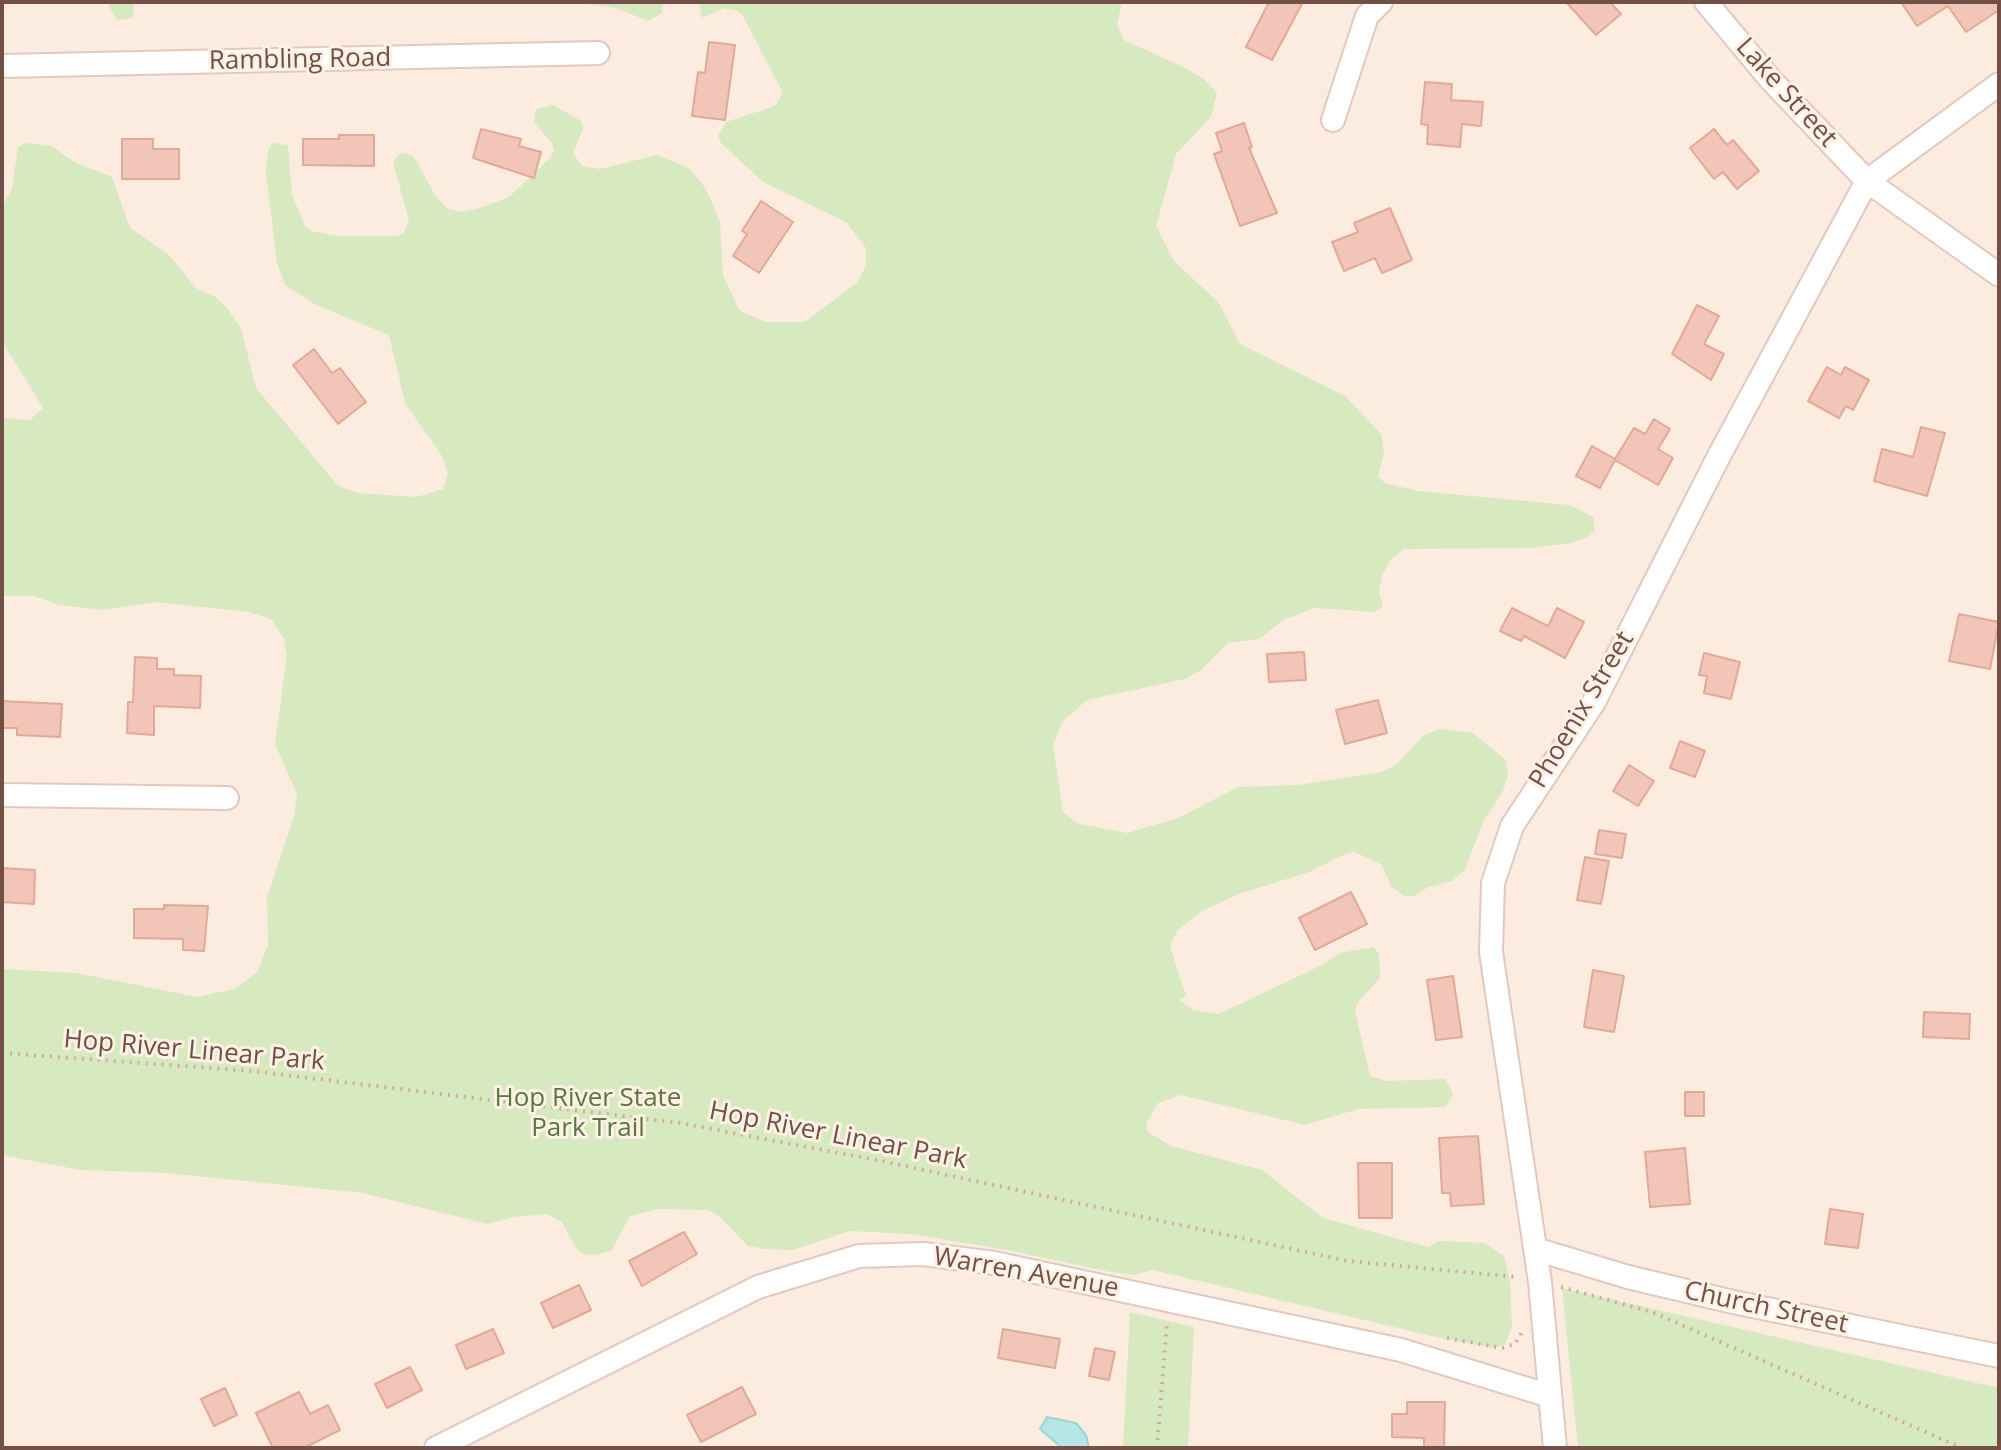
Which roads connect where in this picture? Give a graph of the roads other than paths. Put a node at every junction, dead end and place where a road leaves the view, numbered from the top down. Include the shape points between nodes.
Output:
1 (1381, 2) edge
2 (1706, 2) edge
3 (598, 53) dead end
4 (2, 66) edge
5 (1999, 84) edge
6 (1333, 120) dead end
7 (1867, 181) junction
8 (1999, 275) edge
9 (2, 795) edge
10 (227, 798) dead end
11 (1535, 1249) junction
12 (1999, 1356) edge
13 (1550, 1396) junction
14 (436, 1448) edge
15 (1555, 1448) edge

1 - 6 street via 1367,16
2 - 7 street, Lake Street
3 - 4 street, Rambling Road
5 - 7 street, Phoenix Street
7 - 8 street, Lake Street
7 - 11 street, Phoenix Street via 1594,702 1512,826 1493,883 1491,952
9 - 10 street
11 - 12 street, Church Street via 1719,1299
11 - 13 street, Phoenix Street
13 - 14 street, Warren Avenue via 1401,1350 994,1263 923,1254 859,1256 758,1287
13 - 15 street, Phoenix Street

